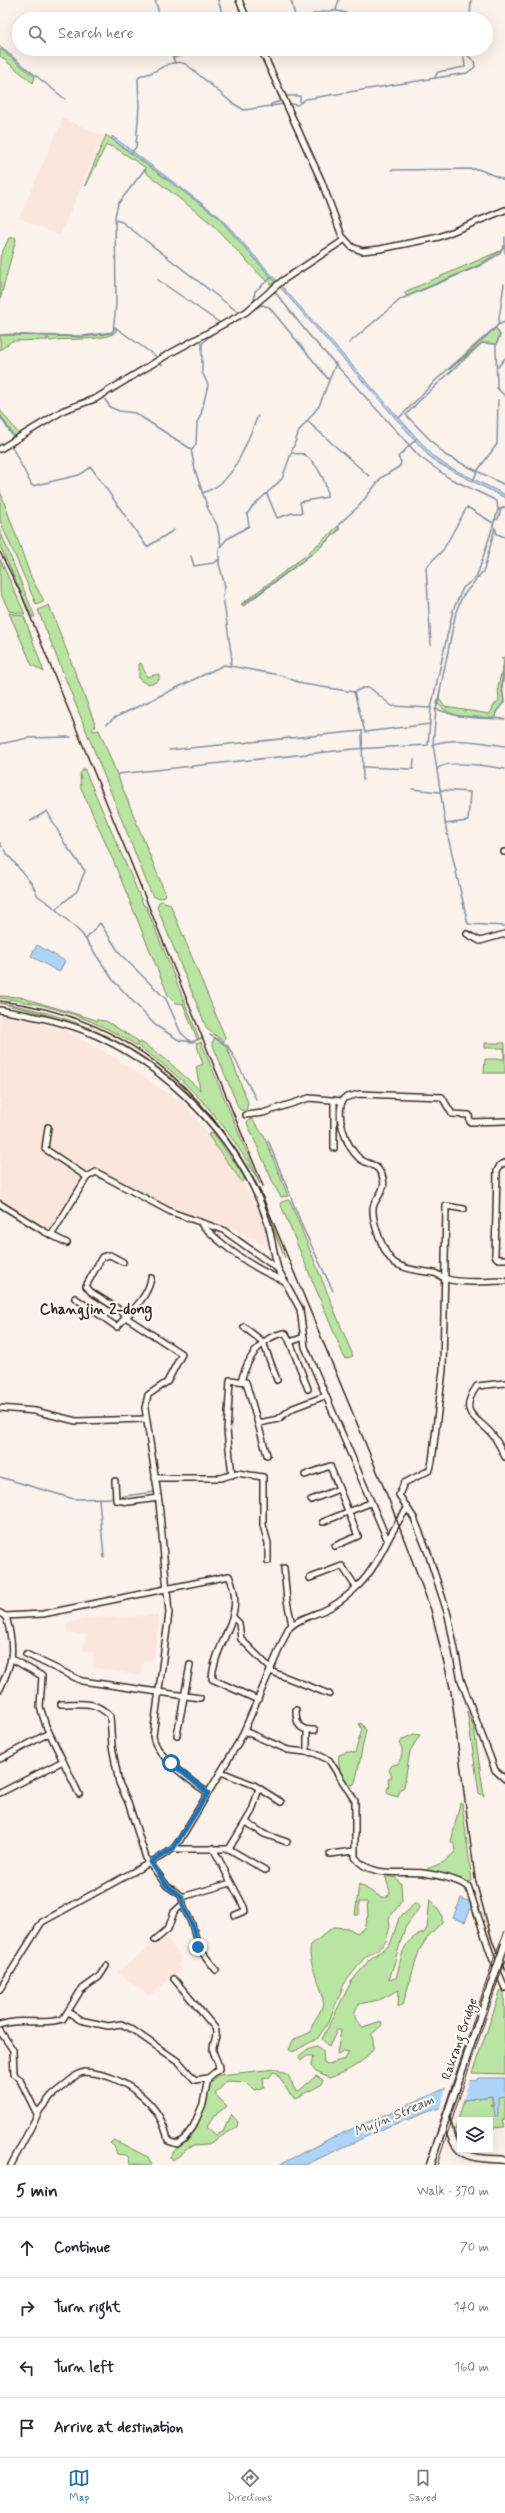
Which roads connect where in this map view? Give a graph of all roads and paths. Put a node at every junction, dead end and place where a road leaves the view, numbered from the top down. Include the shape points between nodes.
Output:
1 (239, 0) edge
2 (244, 12) edge
3 (264, 56) edge
4 (505, 210) edge
5 (344, 240) junction
6 (0, 449) edge
7 (467, 934) dead end
8 (505, 934) edge
9 (0, 1010) edge
10 (334, 1100) junction
11 (342, 1101) junction
12 (246, 1116) dead end
13 (505, 1121) edge
14 (48, 1127) dead end
15 (334, 1148) dead end
16 (505, 1163) edge
17 (87, 1177) junction
18 (0, 1204) edge
19 (464, 1209) dead end
20 (201, 1223) junction
21 (52, 1234) junction
22 (67, 1243) dead end
23 (505, 1259) edge
24 (123, 1262) dead end
25 (278, 1269) junction
26 (151, 1278) dead end
27 (446, 1280) junction
28 (285, 1281) junction
29 (505, 1281) edge
30 (75, 1298) dead end
31 (127, 1318) junction
32 (244, 1327) dead end
33 (304, 1337) junction
34 (263, 1342) junction
35 (290, 1342) junction
36 (277, 1380) dead end
37 (240, 1381) junction
38 (505, 1383) edge
39 (308, 1389) dead end
40 (325, 1396) junction
41 (0, 1408) edge
42 (146, 1419) junction
43 (259, 1423) junction
44 (267, 1455) dead end
45 (505, 1457) edge
46 (232, 1474) junction
47 (305, 1475) dead end
48 (155, 1478) junction
49 (115, 1481) dead end
50 (339, 1489) junction
51 (158, 1498) junction
52 (311, 1500) dead end
53 (370, 1503) junction
54 (407, 1509) junction
55 (348, 1512) junction
56 (323, 1522) dead end
57 (387, 1539) junction
58 (335, 1546) dead end
59 (268, 1561) dead end
60 (284, 1568) dead end
61 (310, 1578) dead end
62 (356, 1587) junction
63 (167, 1589) junction
64 (2, 1615) edge
65 (233, 1617) junction
66 (292, 1625) junction
67 (26, 1654) dead end
68 (12, 1659) junction
69 (190, 1665) dead end
70 (271, 1670) junction
71 (0, 1689) edge
72 (157, 1692) junction
73 (329, 1694) dead end
74 (184, 1695) junction
75 (200, 1698) dead end
76 (258, 1700) junction
77 (61, 1704) dead end
78 (296, 1710) dead end
79 (307, 1730) junction
80 (315, 1730) dead end
81 (244, 1731) junction
82 (49, 1733) junction
83 (177, 1735) dead end
84 (307, 1752) junction
85 (0, 1759) edge
86 (63, 1761) junction
87 (221, 1772) junction
88 (505, 1779) edge
89 (259, 1788) junction
90 (0, 1793) edge
91 (208, 1793) junction
92 (79, 1794) dead end
93 (281, 1802) dead end
94 (246, 1822) junction
95 (287, 1842) dead end
96 (213, 1848) junction
97 (173, 1849) junction
98 (229, 1849) junction
99 (354, 1851) junction
100 (330, 1854) dead end
101 (151, 1862) junction
102 (265, 1870) dead end
103 (231, 1883) junction
104 (182, 1897) junction
105 (183, 1904) junction
106 (235, 1915) dead end
107 (155, 1940) dead end
108 (505, 1944) edge
109 (106, 1966) dead end
110 (216, 1970) dead end
111 (174, 1979) dead end
112 (505, 1988) edge
113 (0, 1989) edge
114 (68, 2012) junction
115 (0, 2025) edge
116 (0, 2031) edge
117 (208, 2078) junction
118 (37, 2114) junction
119 (446, 2117) junction
120 (505, 2160) edge
121 (11, 2165) edge
122 (430, 2165) edge

1 - 2 street
3 - 5 street via 321,180
4 - 5 street via 449,235 380,250 356,250
5 - 6 street via 278,283 241,315 167,355 95,399 64,410
7 - 8 street via 480,941
9 - 25 street via 63,1024 96,1036 147,1065 188,1098 212,1125 242,1169 267,1224
10 - 11 street
10 - 12 street via 309,1098
10 - 15 street
11 - 13 street via 344,1098 359,1094 442,1096 452,1114 469,1115 470,1122
11 - 27 street via 341,1116 351,1150 361,1160 378,1169 383,1181 383,1191 374,1204 373,1213 384,1248 394,1262 406,1268 437,1274
14 - 17 street via 45,1149
16 - 23 street via 500,1165 497,1171 495,1256 498,1259
17 - 20 street via 96,1172 156,1205
17 - 21 street
18 - 21 street via 44,1232
19 - 27 street via 446,1206
20 - 25 street via 223,1230
20 - 28 street via 231,1252 268,1275
21 - 22 street
24 - 31 street via 110,1255 102,1257 86,1286
25 - 28 street
26 - 31 street via 150,1288
27 - 29 street
27 - 54 street via 443,1370 432,1461 430,1470 404,1483 400,1490 400,1499
28 - 33 street via 300,1309
30 - 31 street via 117,1327
31 - 42 street via 182,1354 167,1382 148,1395 145,1401
32 - 34 street
33 - 35 street
33 - 40 street via 305,1348
34 - 35 street via 284,1333
34 - 36 street
34 - 37 street
35 - 39 street
37 - 43 street via 246,1382
37 - 46 street via 230,1380 229,1386 227,1431
38 - 45 street via 477,1386 472,1393 469,1408 473,1419 491,1433
40 - 43 street via 293,1408 278,1419
40 - 53 street
41 - 42 street via 35,1411 76,1421
42 - 48 street
43 - 44 street
46 - 48 street via 221,1478
46 - 59 street via 263,1477 263,1525 268,1543
47 - 50 street via 330,1466
48 - 51 street
49 - 51 street via 115,1498 129,1502
50 - 52 street
50 - 55 street
51 - 63 street
53 - 55 street
53 - 57 street
54 - 57 street
54 - 88 street via 418,1527 444,1601 466,1694 495,1770
55 - 56 street
55 - 58 street via 358,1536
57 - 62 street via 377,1561
60 - 66 street
61 - 62 street via 342,1566
62 - 66 street via 331,1606
63 - 64 street via 42,1614
63 - 65 street via 229,1576 235,1603
63 - 72 street via 169,1613
64 - 68 street via 13,1647
65 - 70 street via 239,1623 241,1639
65 - 76 street via 212,1679
66 - 70 street via 285,1632
67 - 72 street via 82,1681
68 - 71 street
68 - 82 street via 42,1676 40,1707
69 - 74 street
70 - 73 street
70 - 76 street
72 - 74 street
72 - 91 street via 152,1727 154,1740 171,1763
74 - 75 street
74 - 83 street
76 - 81 street
77 - 101 street via 100,1706 110,1716 112,1746 119,1783 128,1802 146,1858
78 - 79 street via 296,1722
79 - 80 street
79 - 84 street
81 - 84 street via 288,1750
81 - 87 street
82 - 85 street
82 - 86 street
84 - 99 street via 324,1756 329,1760 355,1801
86 - 90 street
86 - 92 street
87 - 89 street
87 - 91 street
89 - 93 street
89 - 94 street
91 - 97 street
94 - 95 street via 264,1834
94 - 98 street
96 - 97 street
96 - 98 street
96 - 103 street
97 - 101 street
98 - 102 street
99 - 100 street
99 - 112 street via 358,1861 383,1872 425,1874 459,1881 468,1886
101 - 104 street via 167,1886
101 - 113 street via 42,1922
103 - 104 street
103 - 106 street via 245,1911
104 - 105 street
105 - 107 street via 174,1912 168,1929
105 - 110 street via 198,1947
108 - 119 main road, Rakrang Bridge, bridge
109 - 114 street via 99,1977 81,1990
111 - 117 street via 217,2032 213,2050 219,2069
114 - 115 street via 58,2021 9,2022
114 - 117 street via 80,2020 108,2026 120,2024 130,2028 179,2062 195,2080
116 - 118 street via 13,2050 14,2074 20,2080
117 - 118 street via 203,2104 193,2127 184,2140 177,2144 168,2141 162,2118 138,2093 118,2080 90,2072 78,2074 52,2095
118 - 121 street
119 - 120 main road via 453,2142 459,2151 474,2158
119 - 122 main road, Rakrang Bridge, bridge

